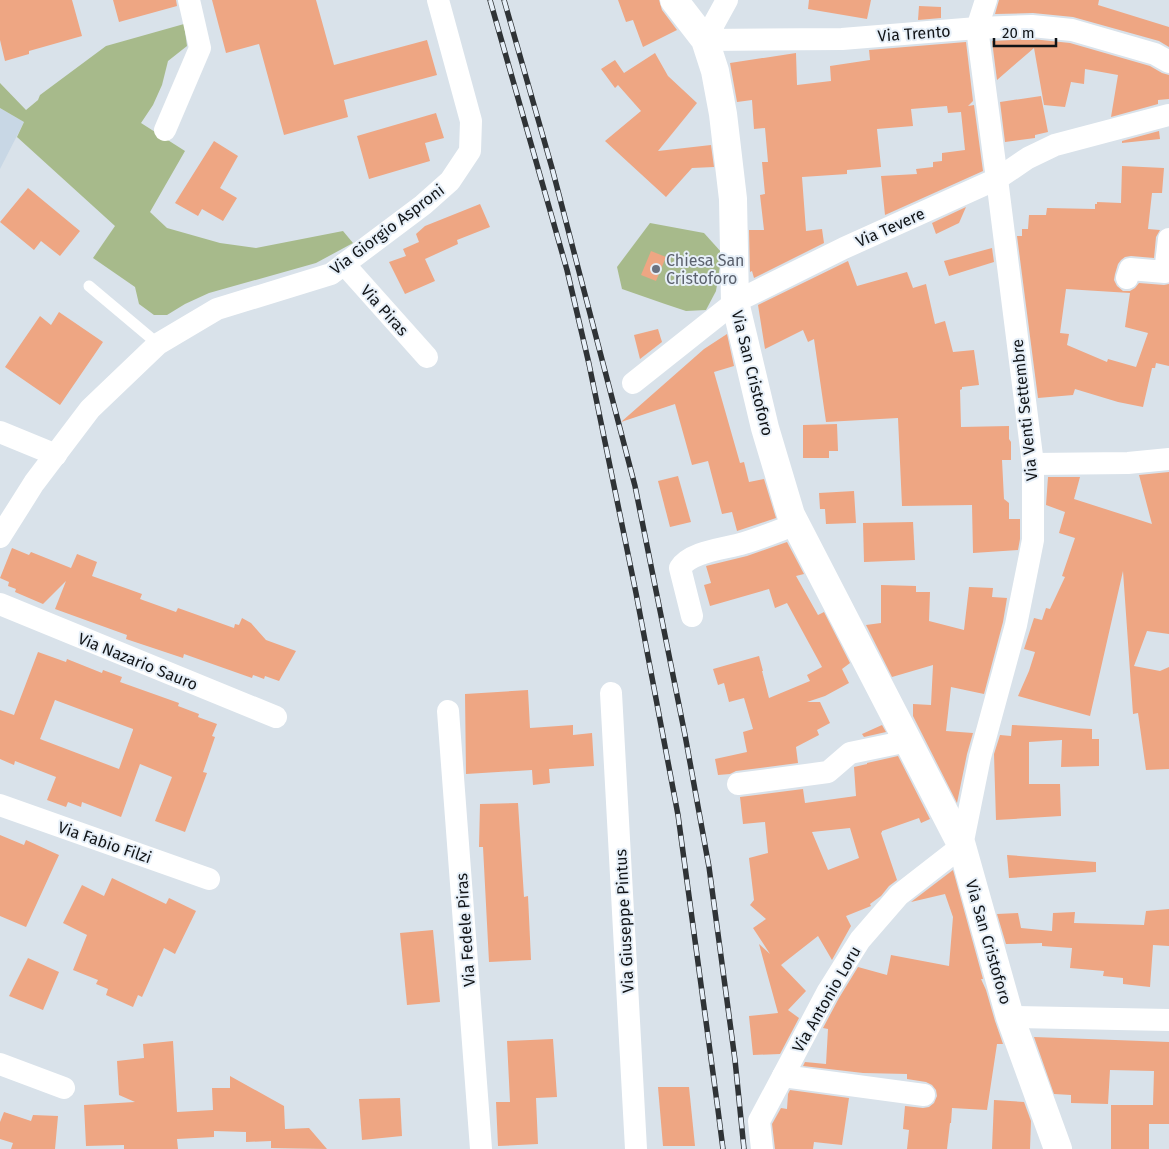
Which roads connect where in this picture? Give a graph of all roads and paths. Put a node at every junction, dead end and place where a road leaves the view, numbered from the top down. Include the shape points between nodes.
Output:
1 (189, 0) edge
2 (438, 0) edge
3 (674, 0) edge
4 (727, 0) edge
5 (986, 0) edge
6 (976, 28) junction
7 (705, 40) junction
8 (1169, 62) edge
9 (1169, 116) edge
10 (165, 130) dead end
11 (997, 179) junction
12 (1169, 239) edge
13 (344, 264) junction
14 (1127, 278) dead end
15 (89, 286) dead end
16 (735, 302) junction
17 (158, 344) junction
18 (427, 357) dead end
19 (633, 383) dead end
20 (0, 432) edge
21 (56, 455) junction
22 (1169, 460) edge
23 (1033, 464) junction
24 (796, 524) junction
25 (0, 537) edge
26 (0, 604) edge
27 (692, 616) dead end
28 (611, 693) dead end
29 (448, 711) dead end
30 (276, 717) dead end
31 (908, 742) junction
32 (738, 784) dead end
33 (0, 805) edge
34 (962, 846) junction
35 (210, 880) dead end
36 (1010, 1017) junction
37 (1169, 1020) edge
38 (0, 1064) edge
39 (783, 1076) junction
40 (64, 1088) dead end
41 (924, 1095) dead end
42 (481, 1149) edge
43 (636, 1149) edge
44 (762, 1149) edge
45 (1058, 1149) edge

1 - 10 street via 200,48
2 - 13 street, Via Giorgio Asproni via 470,121 470,151 450,181 430,199
3 - 7 street
4 - 7 street
5 - 6 street, Via Venti Settembre
6 - 7 street, Via Trento via 842,39
6 - 8 street, Via Trento via 1032,26 1072,30 1155,54
6 - 11 street, Via Venti Settembre
7 - 16 street, Via San Cristoforo via 715,70 723,114 733,199
9 - 11 street, Via Tevere via 1055,145
11 - 16 street, Via Tevere via 844,248
11 - 23 street, Via Venti Settembre
12 - 14 street via 1165,272 1130,269
13 - 17 street, Via Giorgio Asproni via 331,274 217,309
13 - 18 street, Via Piras
15 - 17 lane
16 - 19 street, Via Tevere
16 - 24 street, Via San Cristoforo via 766,428
17 - 21 street, Via Giorgio Asproni via 90,409
20 - 21 street
21 - 25 street, Via Giorgio Asproni
22 - 23 street
23 - 34 street, Via Venti Settembre via 1033,540 1016,625 980,757
24 - 27 street via 698,555 684,563 680,568
24 - 31 street, Via San Cristoforo
26 - 30 street, Via Nazario Sauro
28 - 43 street, Via Giuseppe Pintus
29 - 42 street, Via Fedele Piras
31 - 32 street via 850,754 828,772
31 - 34 street, Via San Cristoforo
33 - 35 street, Via Fabio Filzi
34 - 36 street, Via San Cristoforo
34 - 39 street, Via Antonio Loru via 898,895 860,940 828,991
36 - 37 street
36 - 45 street, Via San Cristoforo
38 - 40 street
39 - 41 street, Via Antonio Loru
39 - 44 street, Via Antonio Loru via 759,1121

